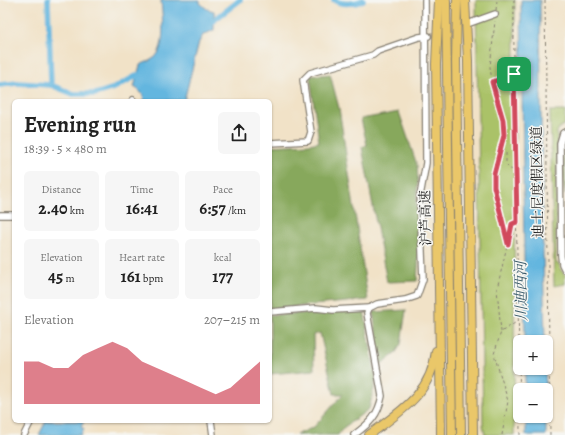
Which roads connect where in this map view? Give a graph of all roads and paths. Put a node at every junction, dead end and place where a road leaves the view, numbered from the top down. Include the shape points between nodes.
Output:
1 (425, 0) edge
2 (439, 0) edge
3 (446, 0) edge
4 (457, 0) edge
5 (465, 0) edge
6 (497, 0) edge
7 (514, 0) edge
8 (545, 0) edge
9 (496, 14) junction
10 (470, 23) tunnel mouth
11 (426, 36) junction
12 (514, 74) junction
13 (492, 82) junction
14 (565, 132) edge
15 (272, 144) edge
16 (501, 147) junction
17 (516, 170) junction
18 (0, 215) edge
19 (12, 215) edge
20 (517, 222) junction
21 (438, 240) junction
22 (508, 244) junction
23 (565, 270) edge
24 (471, 301) junction
25 (369, 308) junction
26 (272, 312) edge
27 (519, 321) junction
28 (501, 332) junction
29 (30, 423) edge
30 (212, 423) edge
31 (24, 435) edge
32 (213, 435) edge
33 (354, 435) edge
34 (369, 435) edge
35 (441, 435) edge
36 (452, 435) edge
37 (461, 435) edge
38 (473, 435) edge
39 (479, 435) edge
40 (502, 435) edge
41 (520, 435) edge
42 (550, 435) edge

1 - 11 street
2 - 21 highway, 沪芦高速 via 436,64
3 - 36 highway, 沪芦高速
4 - 37 highway
5 - 24 highway
6 - 9 path
7 - 12 path
8 - 42 path, 迪士尼度假区绿道
9 - 10 street
9 - 13 path via 490,67
11 - 15 street via 310,73 303,80 312,132 310,138 308,141
11 - 25 street via 426,163 420,196 423,279 417,296
12 - 13 path
12 - 17 path
13 - 16 path via 503,120 504,135
14 - 23 street via 561,138 560,150 561,256
16 - 17 path via 506,151 506,165
16 - 22 path via 494,174 494,187
17 - 20 path
18 - 19 street
20 - 22 path via 512,224
20 - 27 path
21 - 34 highway via 437,344 432,369 415,399
21 - 35 highway, 沪芦高速
22 - 28 path via 497,289
24 - 38 highway
24 - 39 highway
25 - 26 street via 316,308
25 - 33 street via 367,313 382,396 380,406 370,423
27 - 28 path
27 - 41 path
28 - 40 path via 494,354 508,401
29 - 31 street
30 - 32 street

